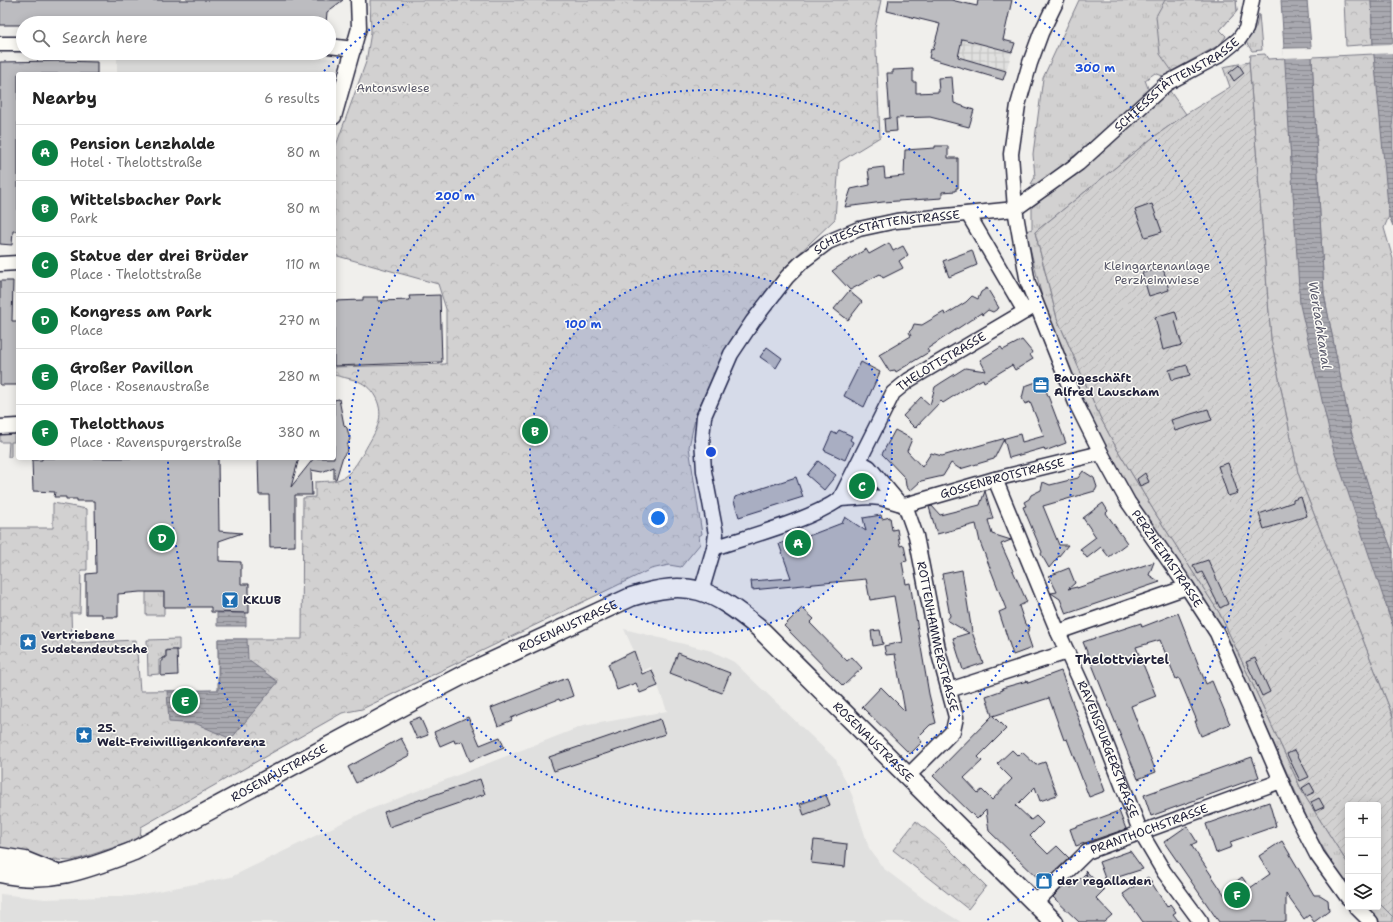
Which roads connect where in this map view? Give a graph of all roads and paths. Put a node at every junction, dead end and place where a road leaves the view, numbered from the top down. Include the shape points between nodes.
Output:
1 (358, 0) edge
2 (1057, 0) edge
3 (1252, 0) edge
4 (0, 44) edge
5 (16, 44) edge
6 (336, 47) edge
7 (354, 49) junction
8 (336, 110) edge
9 (1015, 209) junction
10 (968, 214) junction
11 (16, 263) edge
12 (0, 264) edge
13 (1030, 308) junction
14 (16, 426) edge
15 (0, 427) edge
16 (1101, 453) junction
17 (860, 462) junction
18 (995, 479) junction
19 (840, 499) junction
20 (902, 504) junction
21 (714, 548) junction
22 (1187, 587) junction
23 (701, 592) junction
24 (1058, 632) junction
25 (1067, 652) junction
26 (949, 690) junction
27 (908, 776) junction
28 (1281, 781) junction
29 (1141, 832) junction
30 (0, 856) edge
31 (0, 873) edge
32 (60, 875) junction
33 (1345, 894) edge
34 (1034, 902) junction
35 (1359, 910) edge
36 (1054, 922) edge
37 (1201, 922) edge
38 (1371, 922) edge

1 - 7 street via 359,28
2 - 9 street, PERZHEIMSTRASSE via 1041,33 1018,105 1011,154
3 - 9 street, SCHIESSSTÄTTENSTRASSE via 1246,30 1239,39 1218,56 1168,83 1079,164
4 - 5 street
6 - 7 street
7 - 8 street
9 - 10 street, SCHIESSSTÄTTENSTRASSE
9 - 13 street, PERZHEIMSTRASSE
10 - 13 street, PERZHEIMSTRASSE
10 - 21 street, SCHIESSSTÄTTENSTRASSE via 890,222 859,229 828,242 792,272 753,321 731,354 704,416 704,471 716,534
11 - 12 street
13 - 16 street, PERZHEIMSTRASSE
13 - 17 street, THELOTTSTRASSE via 909,380 894,393
14 - 15 street
16 - 18 street, GOSSENBROTSTRASSE
16 - 22 street, PERZHEIMSTRASSE via 1128,502
17 - 19 street, THELOTTSTRASSE
17 - 20 street via 870,468
18 - 20 street, GOSSENBROTSTRASSE
18 - 24 street, RAVENSPURGERSTRASSE
19 - 20 street, THELOTTSTRASSE via 870,497
19 - 21 street, THELOTTSTRASSE via 828,508 805,517
20 - 26 street, ROTTENHAMMERSTRASSE via 916,536 939,654
21 - 23 street, SCHIESSSTÄTTENSTRASSE
22 - 24 street
22 - 28 street, PERZHEIMSTRASSE via 1217,633
23 - 27 main road, ROSENAUSTRASSE via 727,603 758,627
23 - 32 main road, ROSENAUSTRASSE via 671,588 630,597 424,695 134,851
24 - 25 street, RAVENSPURGERSTRASSE
25 - 26 street
25 - 29 street, RAVENSPURGERSTRASSE via 1089,700
26 - 27 street, ROTTENHAMMERSTRASSE via 956,718 953,731
27 - 34 main road, ROSENAUSTRASSE
28 - 29 street, PRANTHOCHSTRASSE
28 - 33 street, PERZHEIMSTRASSE via 1317,855
29 - 34 street, PRANTHOCHSTRASSE via 1087,852
29 - 37 street, RAVENSPURGERSTRASSE via 1164,872
30 - 32 main road via 25,861
31 - 32 main road, ROSENAUSTRASSE via 22,878
34 - 36 main road, ROSENAUSTRASSE
35 - 38 street

